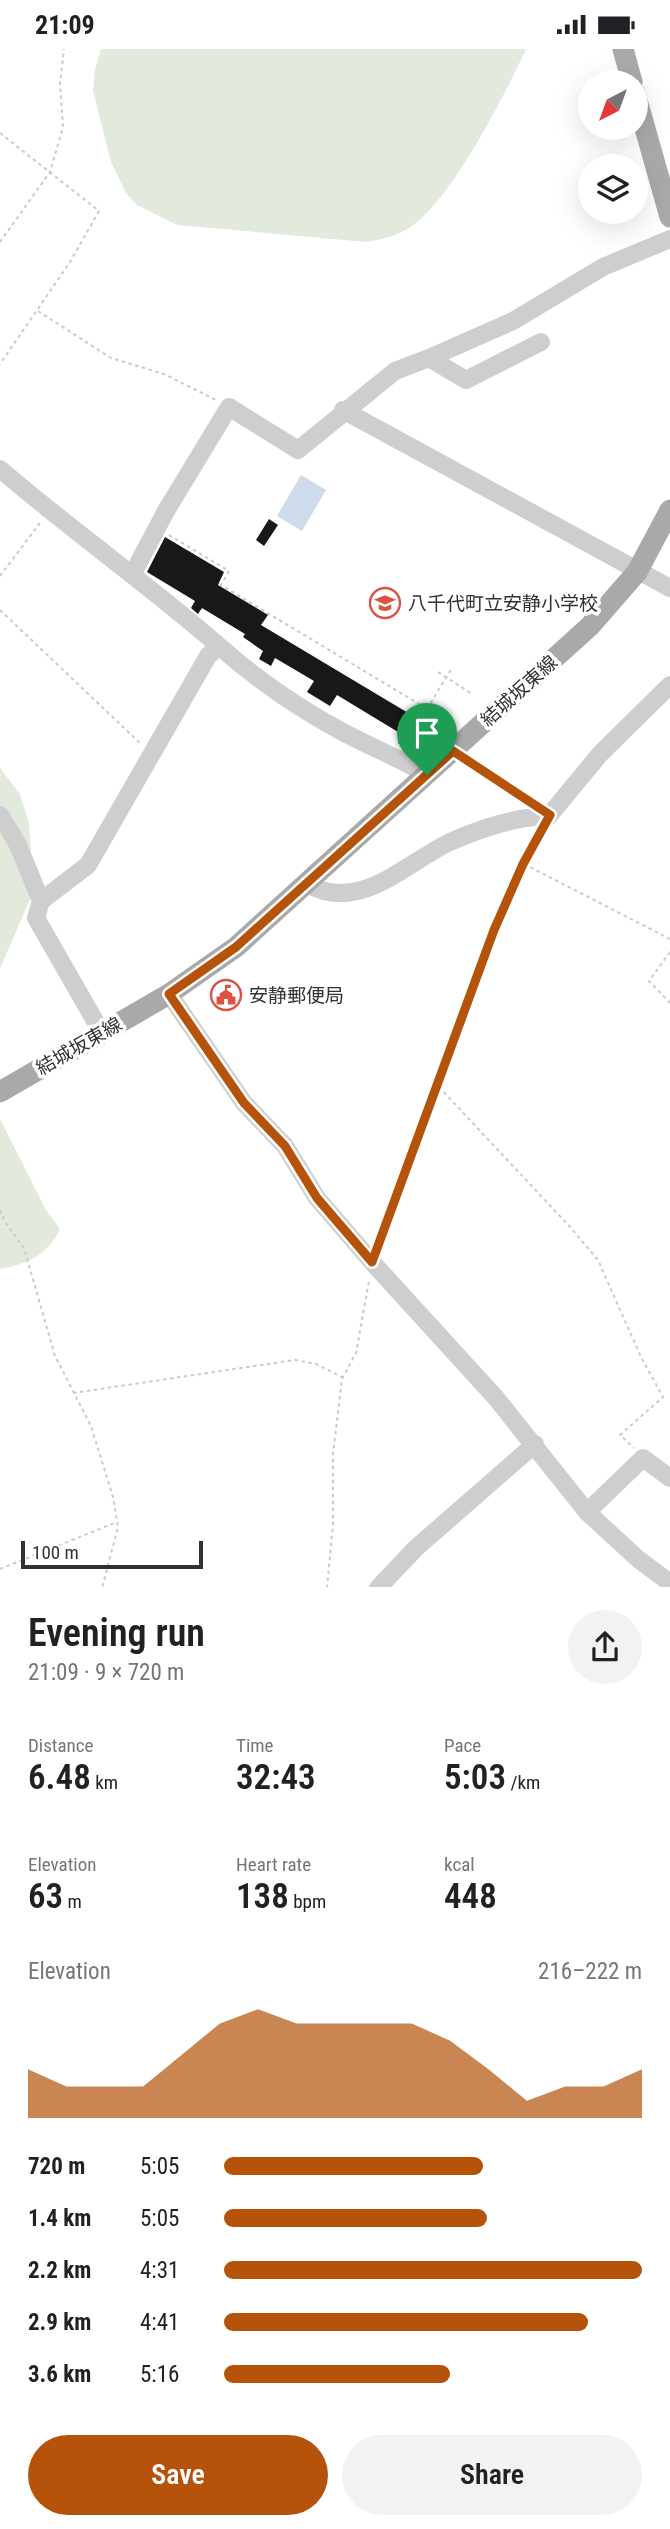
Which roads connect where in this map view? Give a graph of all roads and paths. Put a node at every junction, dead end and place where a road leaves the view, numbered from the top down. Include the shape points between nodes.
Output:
1 (64, 49) edge
2 (623, 49) edge
3 (629, 70) edge
4 (0, 134) edge
5 (648, 139) edge
6 (50, 171) junction
7 (670, 217) edge
8 (670, 239) edge
9 (0, 242) edge
10 (38, 311) junction
11 (541, 342) dead end
12 (429, 358) junction
13 (0, 364) edge
14 (229, 407) junction
15 (343, 410) junction
16 (0, 469) edge
17 (670, 510) edge
18 (49, 511) junction
19 (168, 535) dead end
20 (637, 572) junction
21 (132, 575) junction
22 (0, 576) edge
23 (670, 588) edge
24 (0, 610) edge
25 (219, 646) junction
26 (452, 668) dead end
27 (438, 672) dead end
28 (447, 677) junction
29 (670, 685) edge
30 (472, 694) dead end
31 (427, 709) junction
32 (444, 719) dead end
33 (453, 751) junction
34 (152, 754) junction
35 (427, 775) junction
36 (0, 815) edge
37 (549, 816) junction
38 (523, 864) junction
39 (308, 884) junction
40 (41, 901) junction
41 (670, 939) edge
42 (670, 952) edge
43 (169, 994) junction
44 (670, 1003) edge
45 (102, 1033) junction
46 (438, 1086) junction
47 (0, 1092) edge
48 (0, 1210) edge
49 (372, 1262) junction
50 (343, 1377) junction
51 (74, 1392) junction
52 (670, 1393) edge
53 (663, 1397) junction
54 (535, 1444) junction
55 (643, 1458) junction
56 (670, 1478) edge
57 (587, 1512) junction
58 (117, 1522) junction
59 (0, 1569) edge
60 (670, 1583) edge
61 (102, 1587) edge
62 (327, 1587) edge
63 (378, 1587) edge

1 - 6 path via 60,83 63,127
2 - 3 main road
4 - 6 path
5 - 7 main road
6 - 9 path
6 - 10 path via 99,211
8 - 12 street via 603,267 513,321
10 - 13 path
10 - 14 path via 111,358 164,374
11 - 12 street via 466,380
12 - 15 street via 395,370
14 - 15 street via 298,450
14 - 21 street
15 - 20 street
16 - 18 street
17 - 20 main road, 結城坂東線
18 - 21 street
18 - 22 path
19 - 31 path via 229,571 221,585
20 - 23 street
20 - 33 main road, 結城坂東線 via 590,626
21 - 25 street
24 - 34 path
25 - 34 street via 208,656
25 - 35 street via 279,695
26 - 28 path
27 - 28 path
28 - 30 path
28 - 31 path
29 - 37 street via 600,754
31 - 32 path
33 - 35 main road, 結城坂東線
33 - 37 path
34 - 40 street via 88,865
35 - 39 main road, 結城坂東線
36 - 40 street
37 - 38 path
37 - 39 street via 529,816 455,840 411,867 352,892 335,894
38 - 41 path
38 - 46 path
39 - 43 main road, 結城坂東線 via 236,947
40 - 45 street via 36,918
42 - 44 path via 649,981
43 - 45 main road, 結城坂東線
43 - 49 street via 244,1103 285,1146 317,1198
45 - 47 main road, 結城坂東線
46 - 49 path
46 - 53 path via 598,1260
48 - 51 path via 24,1248 55,1356
49 - 50 path via 356,1353
49 - 54 street
50 - 51 path via 295,1360
50 - 62 path via 333,1454
51 - 58 path via 91,1426
52 - 53 path
53 - 55 path via 620,1435
54 - 57 street
54 - 63 street
55 - 56 street
55 - 57 street
57 - 60 street
58 - 59 path
58 - 61 path

